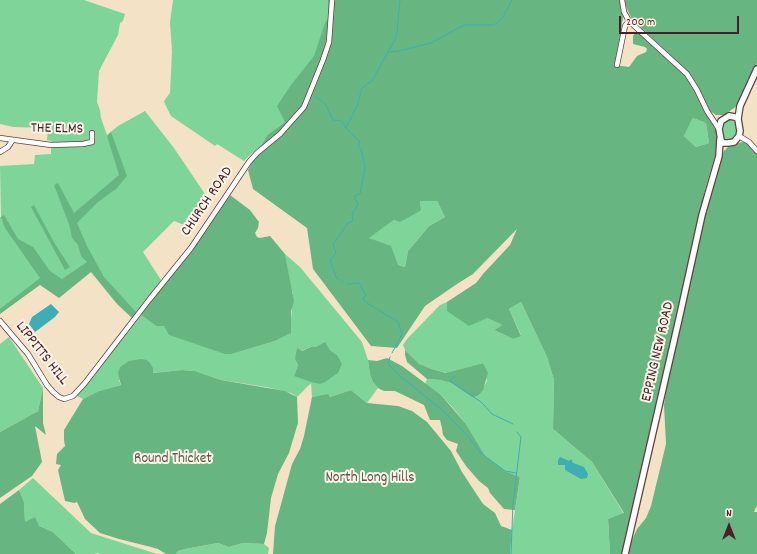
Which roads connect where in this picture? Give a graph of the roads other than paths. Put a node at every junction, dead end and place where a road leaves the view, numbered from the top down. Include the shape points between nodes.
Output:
1 (332, 0) edge
2 (622, 0) edge
3 (629, 21) junction
4 (617, 65) dead end
5 (757, 68) edge
6 (740, 106) junction
7 (729, 116) junction
8 (713, 118) junction
9 (738, 119) junction
10 (723, 120) junction
11 (719, 129) junction
12 (92, 133) dead end
13 (739, 136) junction
14 (0, 138) edge
15 (720, 139) junction
16 (12, 141) junction
17 (728, 144) junction
18 (0, 152) edge
19 (757, 152) edge
20 (719, 156) junction
21 (0, 321) edge
22 (64, 399) joint
23 (625, 554) edge

1 - 22 street, CHURCH ROAD via 329,42 300,112 249,162 178,265 81,388 73,396
2 - 3 street
3 - 4 street via 625,26
3 - 8 street via 687,74
5 - 6 main road
6 - 7 main road
6 - 9 main road
7 - 9 main road
7 - 10 main road
8 - 10 street
8 - 11 street
9 - 13 main road
10 - 11 main road
11 - 15 main road
12 - 16 street, THE ELMS via 92,142 84,144 51,145
13 - 17 main road
13 - 19 street via 749,142
14 - 16 street, THE ELMS
15 - 17 main road
15 - 20 main road, EPPING NEW ROAD
16 - 18 street, THE ELMS
17 - 20 main road, EPPING NEW ROAD
20 - 23 main road, EPPING NEW ROAD via 702,215
21 - 22 street, LIPPITTS HILL via 28,354 46,385

